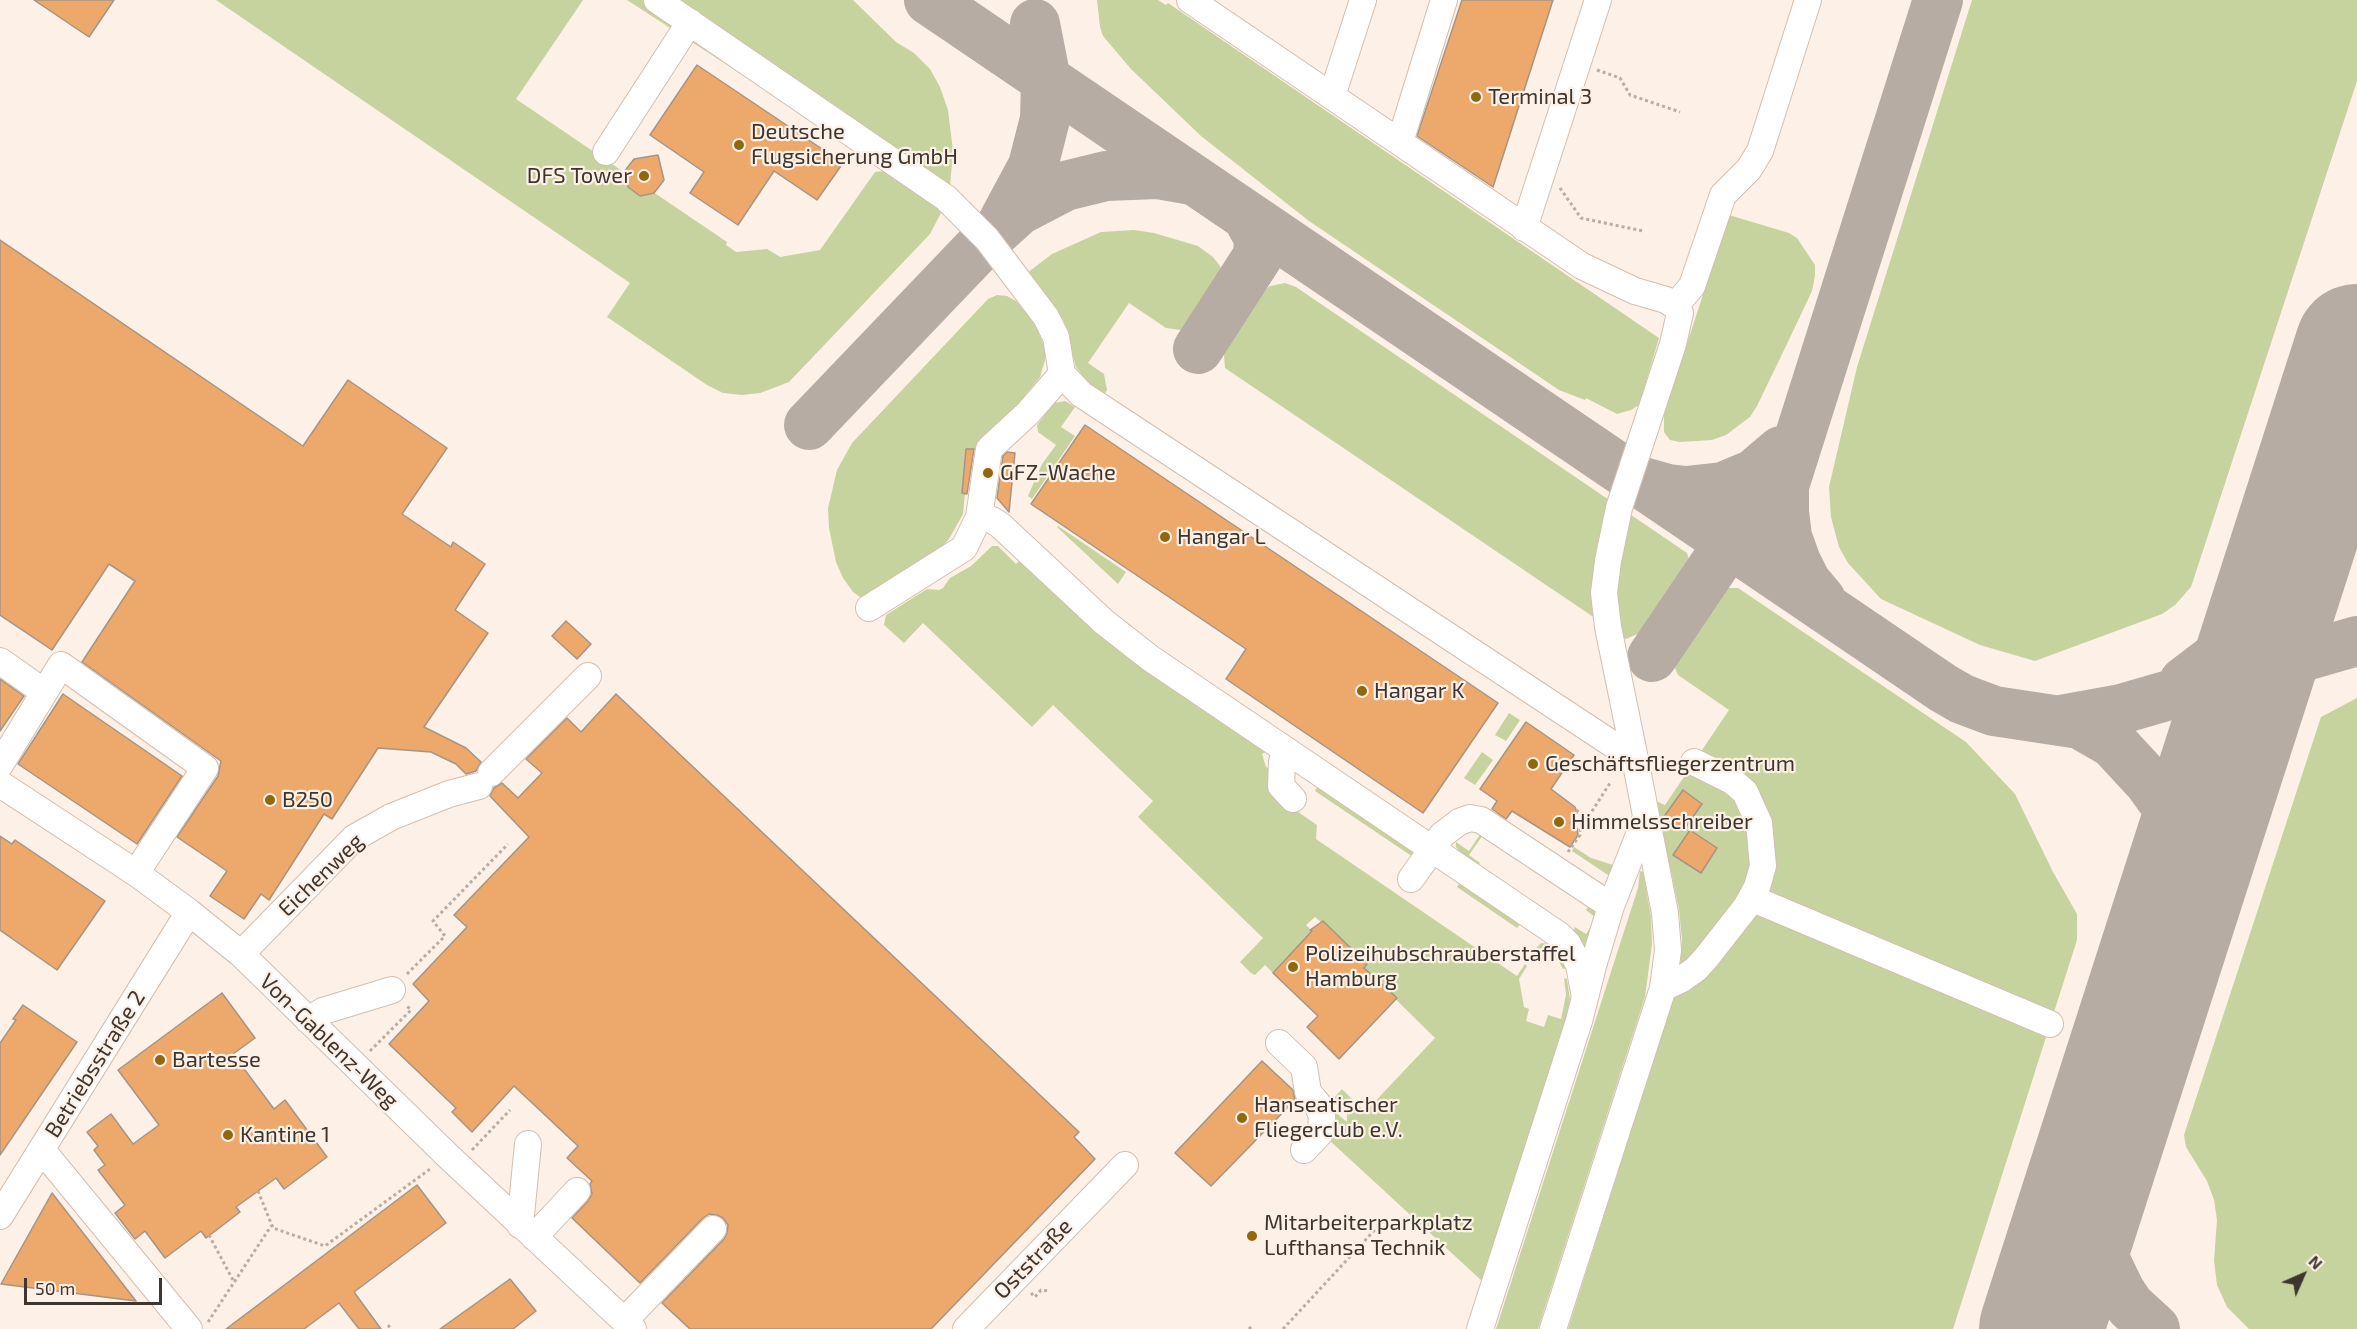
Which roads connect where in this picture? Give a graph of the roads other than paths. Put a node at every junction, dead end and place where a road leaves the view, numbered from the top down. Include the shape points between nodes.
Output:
1 (657, 0) edge
2 (1190, 0) edge
3 (1363, 0) edge
4 (1444, 0) edge
5 (1598, 0) edge
6 (1808, 0) edge
7 (690, 22) junction
8 (1332, 96) junction
9 (1400, 142) junction
10 (606, 152) dead end
11 (1524, 228) junction
12 (1675, 306) junction
13 (1062, 374) junction
14 (978, 517) junction
15 (869, 609) dead end
16 (0, 661) edge
17 (588, 676) dead end
18 (44, 692) junction
19 (1286, 750) junction
20 (1635, 759) junction
21 (1694, 762) dead end
22 (0, 765) edge
23 (0, 784) edge
24 (1293, 799) dead end
25 (1646, 816) junction
26 (1432, 849) junction
27 (136, 873) junction
28 (1411, 879) dead end
29 (1751, 898) junction
30 (1611, 906) junction
31 (189, 912) junction
32 (241, 954) junction
33 (1662, 988) junction
34 (392, 990) road end
35 (1585, 996) junction
36 (308, 1020) junction
37 (2050, 1024) dead end
38 (1279, 1043) dead end
39 (528, 1144) dead end
40 (42, 1150) junction
41 (1304, 1150) dead end
42 (1119, 1159) dead end
43 (577, 1191) dead end
44 (0, 1216) edge
45 (712, 1229) dead end
46 (527, 1231) junction
47 (628, 1325) edge
48 (189, 1329) edge
49 (966, 1329) edge
50 (1480, 1329) edge
51 (1553, 1329) edge

1 - 7 lane
2 - 8 lane
3 - 8 lane
4 - 9 lane
5 - 11 lane
6 - 12 lane via 1760,151 1749,169 1723,195 1690,290
7 - 10 lane
7 - 13 lane via 946,198 987,239 1046,317 1056,337
8 - 9 lane
9 - 11 lane
11 - 12 lane via 1599,276
12 - 20 lane via 1680,318 1678,328 1620,508 1604,593
13 - 14 lane via 989,449
13 - 20 lane via 1081,394
14 - 15 lane via 964,548
14 - 19 lane via 1000,525 1070,592 1150,658
16 - 18 lane
17 - 32 lane, Eichenweg via 485,779 391,817 354,838
18 - 22 lane
18 - 27 lane via 61,665 205,768
19 - 24 lane via 1281,786
19 - 26 lane
20 - 25 lane
21 - 29 lane via 1732,781 1745,792 1754,808 1763,866
23 - 27 lane, Von-Gablenz-Weg
25 - 30 lane
25 - 33 lane via 1665,913 1668,950
26 - 28 lane
26 - 30 lane via 1459,822 1481,820
26 - 35 lane via 1559,935 1579,965
27 - 31 lane, Von-Gablenz-Weg
29 - 33 lane via 1696,969
29 - 37 lane
30 - 35 lane
31 - 32 lane, Von-Gablenz-Weg
31 - 40 lane, Betriebsstraße 2
32 - 36 lane, Von-Gablenz-Weg
33 - 51 lane
34 - 36 lane via 323,1011
35 - 50 lane
36 - 46 lane, Von-Gablenz-Weg via 458,1155
38 - 41 lane via 1304,1067 1308,1092 1322,1117 1321,1132
39 - 46 lane
40 - 44 lane, Betriebsstraße 2
40 - 48 lane
42 - 49 lane, Oststraße via 1100,1190
43 - 46 lane
45 - 47 lane
46 - 47 lane, Von-Gablenz-Weg

